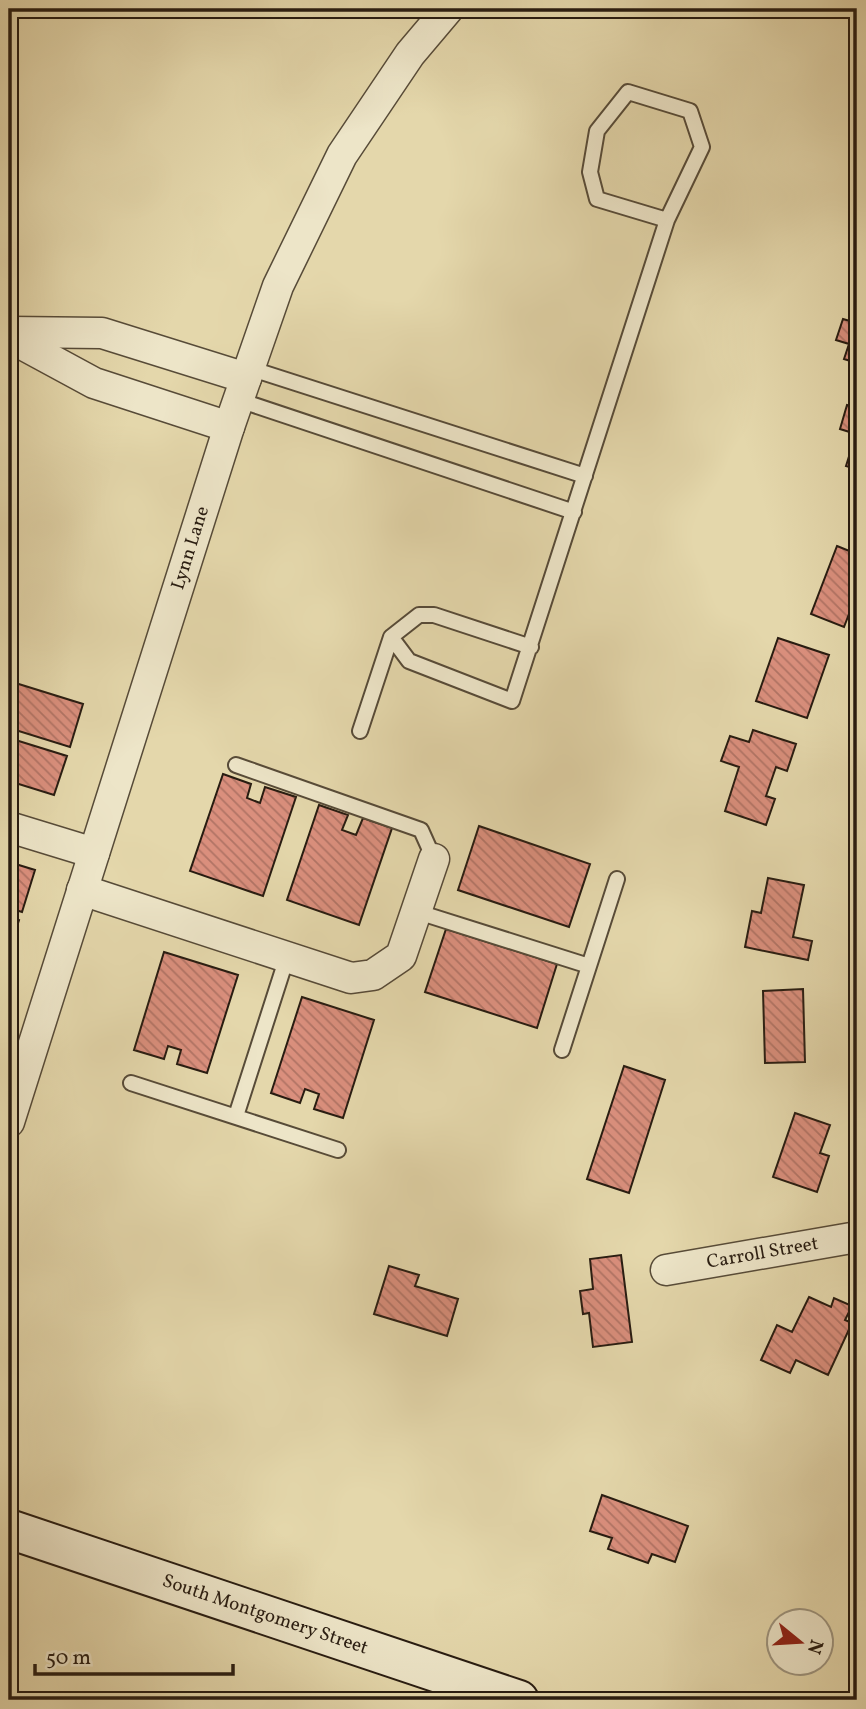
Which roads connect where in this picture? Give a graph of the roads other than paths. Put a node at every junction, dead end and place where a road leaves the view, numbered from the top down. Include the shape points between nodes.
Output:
1 (448, 9) edge
2 (667, 220) junction
3 (9, 335) edge
4 (241, 393) junction
5 (585, 476) junction
6 (574, 512) junction
7 (391, 637) junction
8 (531, 647) junction
9 (360, 731) dead end
10 (236, 765) dead end
11 (9, 827) edge
12 (94, 853) junction
13 (434, 859) joint
14 (617, 879) dead end
15 (82, 890) junction
16 (418, 912) junction
17 (287, 957) junction
18 (589, 967) junction
19 (562, 1050) dead end
20 (131, 1083) dead end
21 (236, 1116) junction
22 (9, 1122) edge
23 (338, 1150) dead end
24 (857, 1237) edge
25 (666, 1270) dead end
26 (9, 1529) edge
27 (519, 1700) edge

1 - 4 street, Lynn Lane via 410,54 342,155 278,286
2 - 2 lane via 702,146 690,111 628,92 597,131 590,172 597,199
2 - 5 lane
3 - 4 street via 102,333
3 - 4 street via 94,383
4 - 5 lane
4 - 6 lane
4 - 12 street, Lynn Lane
5 - 6 lane
6 - 8 lane
7 - 8 lane via 419,615 435,615
7 - 8 lane via 409,661 512,701
7 - 9 lane
10 - 13 lane via 421,830
11 - 12 street
12 - 15 street, Lynn Lane
13 - 16 street
14 - 18 lane
15 - 17 street
15 - 22 street, Lynn Lane
16 - 17 street via 401,957 373,975 351,978
16 - 18 lane
17 - 21 lane
18 - 19 lane
20 - 21 lane
21 - 23 lane
24 - 25 street, Carroll Street
26 - 27 street, South Montgomery Street

